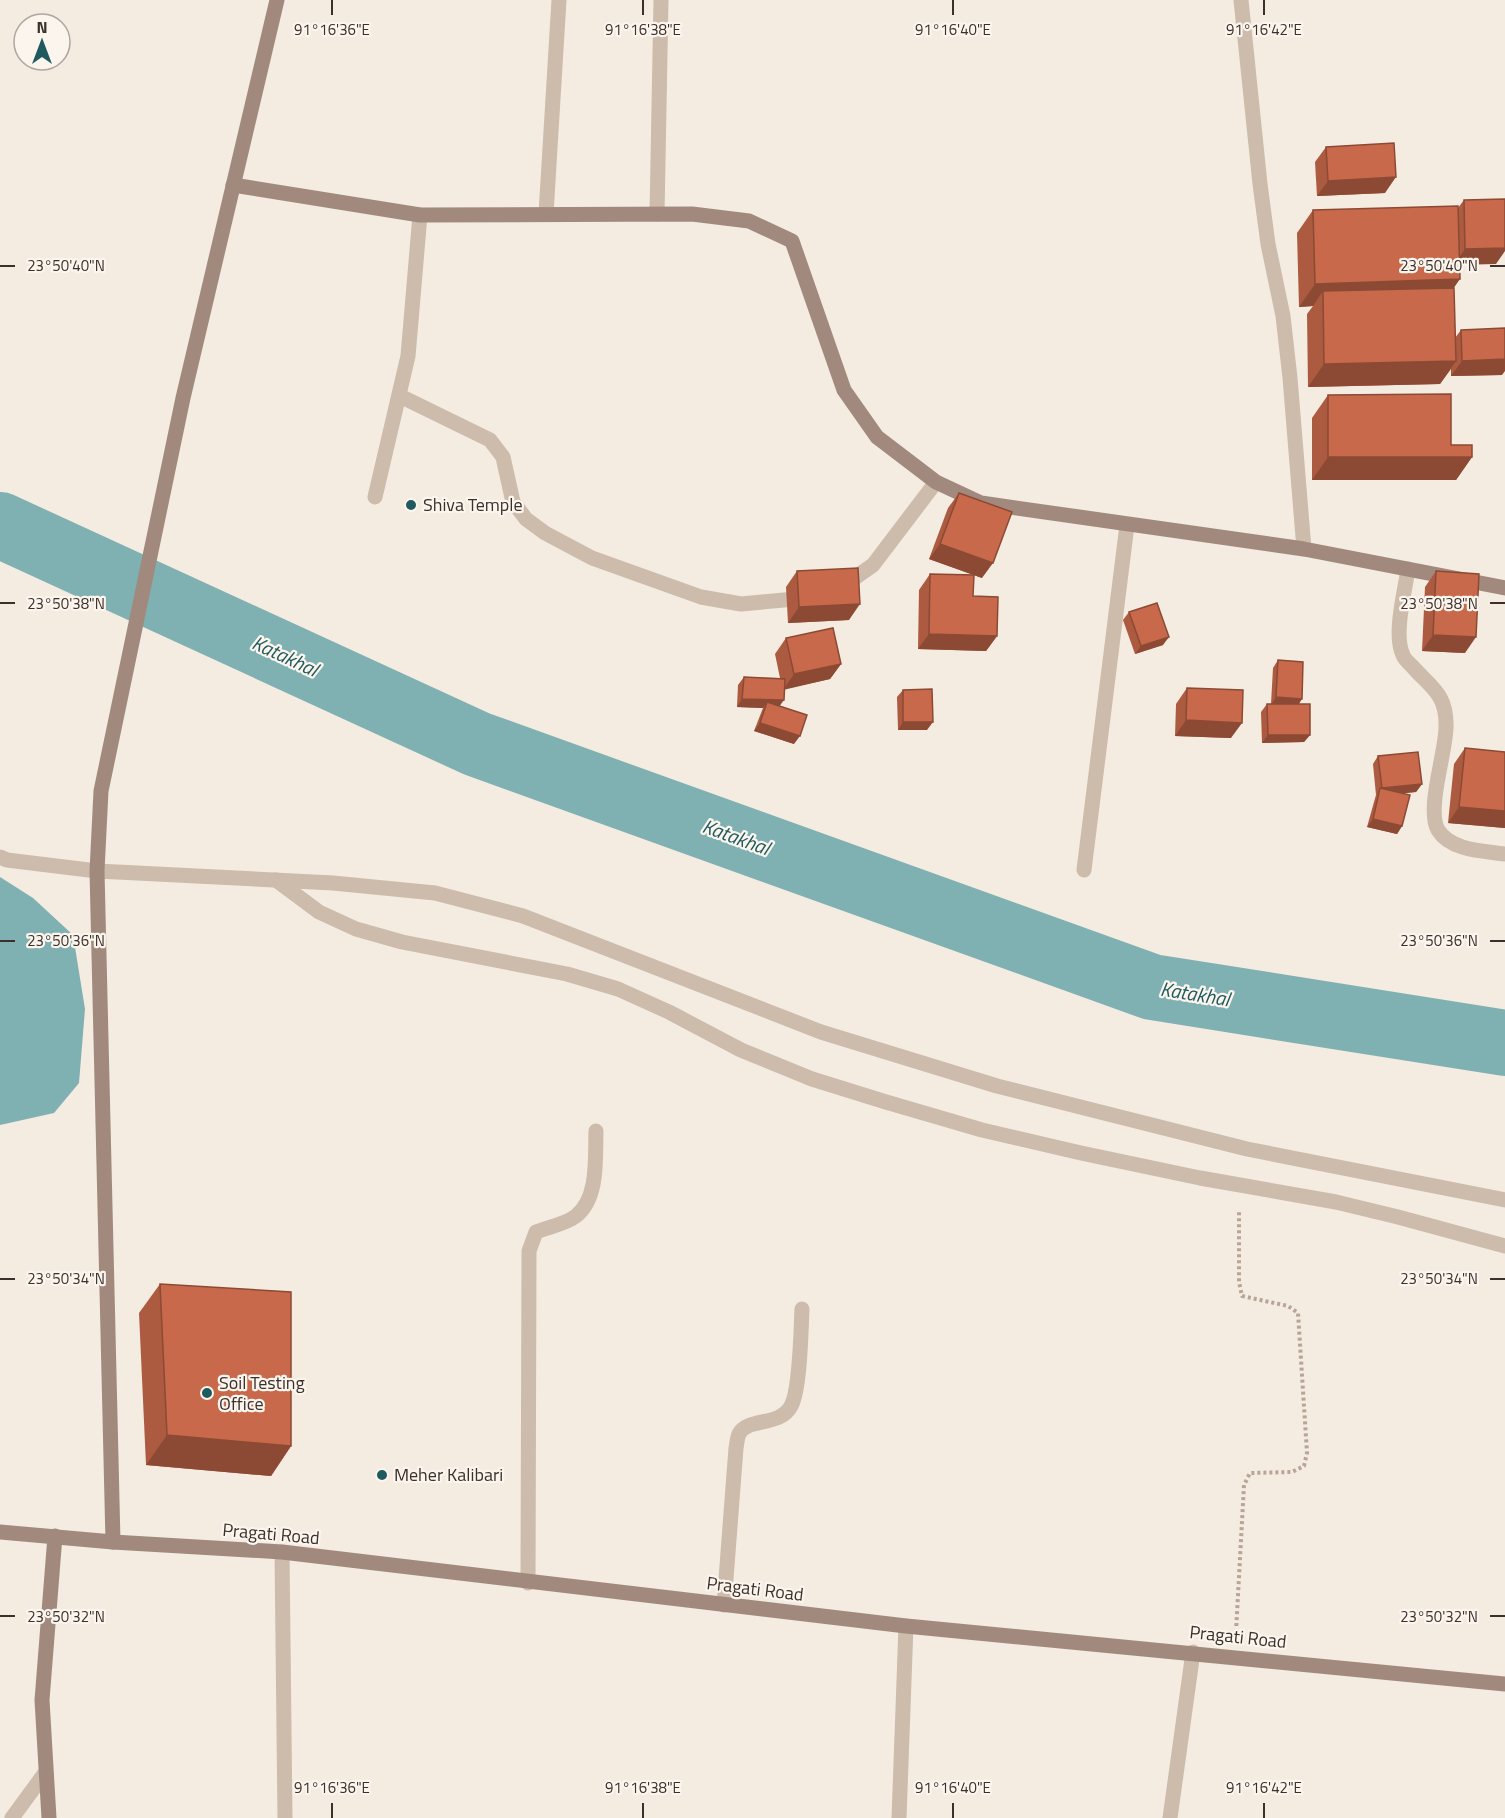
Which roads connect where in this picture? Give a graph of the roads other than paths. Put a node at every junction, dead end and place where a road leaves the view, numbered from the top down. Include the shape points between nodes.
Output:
1 (277, 0) edge
2 (559, 0) edge
3 (661, 0) edge
4 (1241, 0) edge
5 (233, 185) junction
6 (657, 213) junction
7 (546, 214) junction
8 (420, 215) junction
9 (400, 396) junction
10 (936, 482) junction
11 (375, 497) dead end
12 (1127, 525) junction
13 (1304, 549) junction
14 (1408, 569) junction
15 (1505, 588) edge
16 (1505, 854) edge
17 (0, 857) edge
18 (1084, 870) dead end
19 (97, 871) junction
20 (276, 880) junction
21 (596, 1131) dead end
22 (1505, 1200) edge
23 (1505, 1246) edge
24 (802, 1309) dead end
25 (0, 1532) edge
26 (55, 1536) junction
27 (113, 1542) junction
28 (282, 1552) junction
29 (528, 1582) junction
30 (724, 1605) junction
31 (906, 1626) junction
32 (1193, 1653) junction
33 (1505, 1684) edge
34 (45, 1773) junction
35 (12, 1818) edge
36 (49, 1818) edge
37 (285, 1818) edge
38 (899, 1818) edge
39 (1170, 1818) edge

1 - 5 street
2 - 7 street
3 - 6 street
4 - 13 street via 1268,244 1289,368
5 - 8 street
5 - 19 street via 183,398 100,791
6 - 7 street
6 - 10 street via 692,213 749,221 792,241 844,390 877,437
7 - 8 street
8 - 9 street via 408,356
9 - 10 street via 490,440 503,457 513,502 525,519 544,533 591,558 700,597 741,604 822,594 847,585 873,565
9 - 11 street
10 - 12 street via 981,503
12 - 13 street
12 - 18 street
13 - 14 street
14 - 15 street
14 - 16 street via 1399,635 1403,656 1443,702 1446,726 1434,807 1438,829 1449,842
17 - 19 street
19 - 20 street
19 - 27 street
20 - 22 street via 435,893 523,916 821,1032 997,1086 1247,1149
20 - 23 street via 319,912 356,929 402,942 567,974 618,989 741,1050 812,1079 993,1132 1336,1202
21 - 29 street via 594,1178 588,1203 575,1217 536,1232 530,1251
24 - 30 street via 791,1406 781,1417 740,1432
25 - 26 street, Pragati Road
26 - 27 street, Pragati Road
26 - 34 street via 42,1700
27 - 28 street, Pragati Road
28 - 29 street, Pragati Road
28 - 37 street
29 - 30 street, Pragati Road
30 - 31 street, Pragati Road
31 - 32 street, Pragati Road
31 - 38 street
32 - 33 street, Pragati Road
32 - 39 street
34 - 35 street
34 - 36 street

